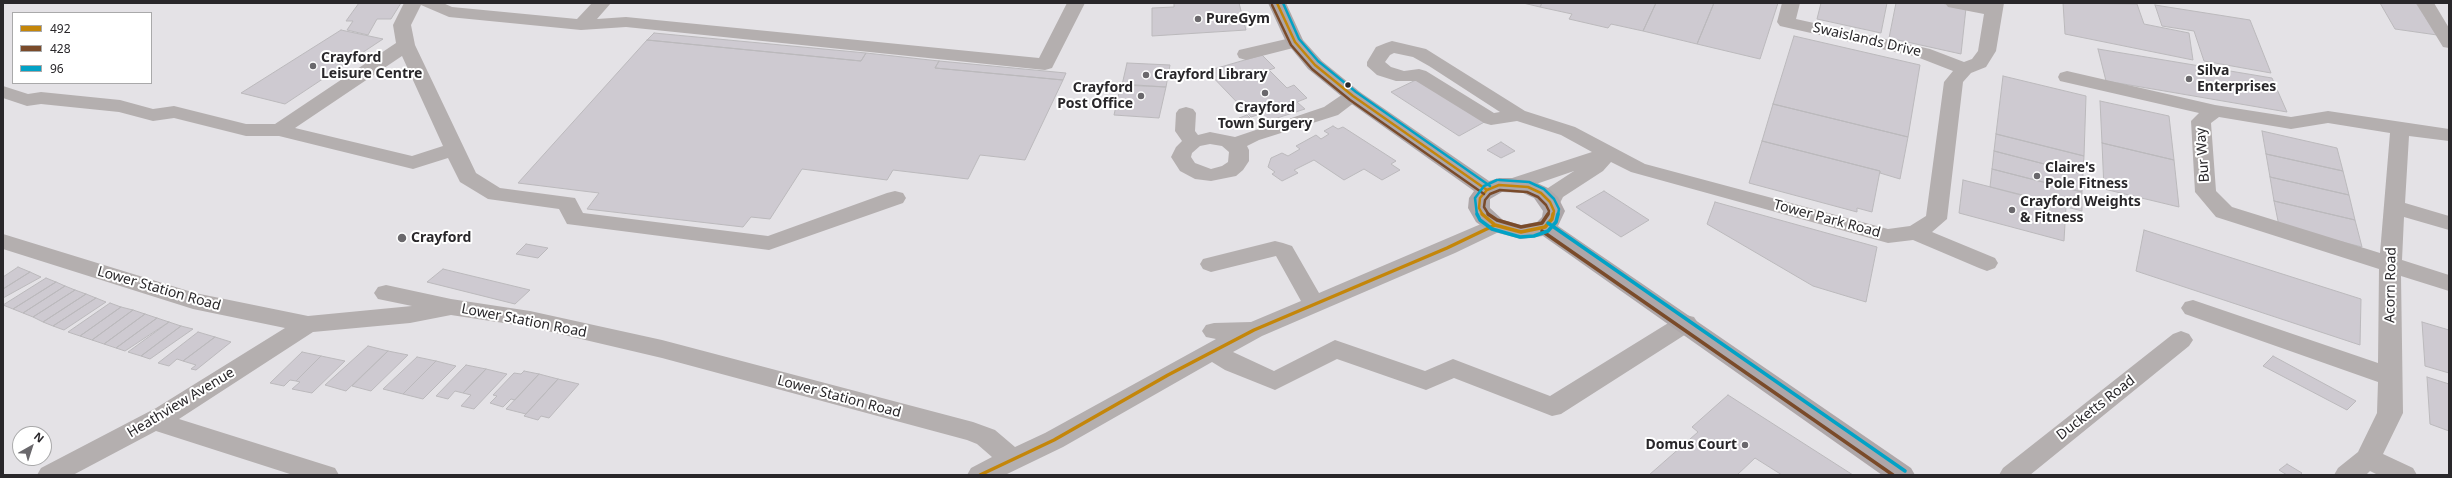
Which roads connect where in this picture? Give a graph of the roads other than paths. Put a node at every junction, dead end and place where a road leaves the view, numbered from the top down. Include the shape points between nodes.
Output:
1 (414, 3) edge
2 (428, 3) edge
3 (602, 3) edge
4 (1076, 3) edge
5 (1277, 3) edge
6 (1791, 3) edge
7 (1954, 3) edge
8 (2425, 3) edge
9 (1994, 7) edge
10 (581, 25) junction
11 (1296, 42) junction
12 (2449, 42) edge
13 (406, 45) junction
14 (1246, 54) dead end
15 (1964, 69) junction
16 (2067, 76) dead end
17 (3, 92) edge
18 (1353, 96) junction
19 (2215, 111) junction
20 (1513, 112) junction
21 (1186, 113) dead end
22 (2400, 129) junction
23 (278, 130) junction
24 (2449, 135) edge
25 (1193, 142) junction
26 (1234, 145) junction
27 (454, 149) junction
28 (1609, 153) junction
29 (1513, 184) junction
30 (1487, 190) junction
31 (895, 198) dead end
32 (1550, 202) junction
33 (2394, 207) junction
34 (2449, 223) edge
35 (1495, 226) junction
36 (1545, 226) junction
37 (1915, 233) junction
38 (3, 241) edge
39 (1987, 263) dead end
40 (1212, 264) dead end
41 (2390, 265) junction
42 (2449, 284) edge
43 (386, 293) dead end
44 (1314, 304) junction
45 (451, 307) junction
46 (2193, 308) dead end
47 (1686, 323) junction
48 (308, 324) junction
49 (2181, 340) dead end
50 (1214, 342) junction
51 (2390, 377) junction
52 (155, 421) junction
53 (2368, 459) junction
54 (1013, 460) junction
55 (50, 475) edge
56 (326, 475) edge
57 (980, 475) edge
58 (1902, 475) edge
59 (2012, 475) edge
60 (2347, 475) edge
61 (2404, 475) edge

1 - 13 street via 402,25
2 - 10 street via 449,12
3 - 10 street
4 - 10 street via 1045,64 626,22
5 - 11 main road
6 - 15 street, Swaislands Drive via 1786,22 1923,52
7 - 9 street
8 - 12 street
9 - 15 street, Tower Park Road via 1987,51 1980,62
11 - 14 street
11 - 18 main road via 1315,65
13 - 23 street
13 - 27 street
15 - 37 street, Tower Park Road via 1954,82 1936,219
16 - 19 street
17 - 23 street via 27,100 41,98 120,106 153,115 174,112 246,130
18 - 26 street via 1331,111 1252,136
18 - 30 main road
19 - 22 street, Bur Way via 2291,123 2328,117
19 - 41 street, Bur Way via 2201,121 2206,192 2224,212
20 - 20 street via 1436,62 1419,54 1390,50 1376,62 1376,66 1384,71 1403,77 1419,75 1491,119
20 - 28 street, Tower Park Road via 1568,131
21 - 25 street via 1185,131
22 - 24 street
22 - 33 street, Acorn Road
23 - 27 street via 413,163
25 - 26 street via 1220,139
25 - 26 street via 1183,151 1183,162 1194,171 1211,175 1229,171 1236,166 1240,156
27 - 31 street via 467,177 495,194 567,203 575,219 769,243
28 - 29 street
28 - 32 street via 1596,167 1555,193
28 - 37 street, Tower Park Road via 1638,168 1888,236
29 - 30 main road
29 - 32 main road via 1541,193
30 - 35 main road via 1480,198 1479,208 1484,217
32 - 36 main road via 1554,211 1552,219
33 - 34 street
33 - 41 street, Acorn Road
35 - 36 main road via 1521,232
35 - 44 street
36 - 47 main road
37 - 39 street
38 - 48 street, Lower Station Road via 193,301
40 - 44 street via 1275,248 1284,251
41 - 42 street
41 - 51 street, Acorn Road
43 - 45 street
44 - 50 street via 1254,330
45 - 48 street, Lower Station Road via 410,315
45 - 54 street, Lower Station Road via 530,319 662,349 973,432 986,437
46 - 51 street
47 - 50 street via 1552,407 1453,368 1426,381 1335,349 1275,381 1234,364
47 - 58 main road
48 - 52 street, Heathview Avenue
49 - 59 street, Ducketts Road
50 - 54 street via 1168,375 1054,440
51 - 53 street, Acorn Road via 2390,413
52 - 55 street, Heathview Avenue
52 - 56 street
53 - 60 street, Acorn Road
53 - 61 street
54 - 57 street

